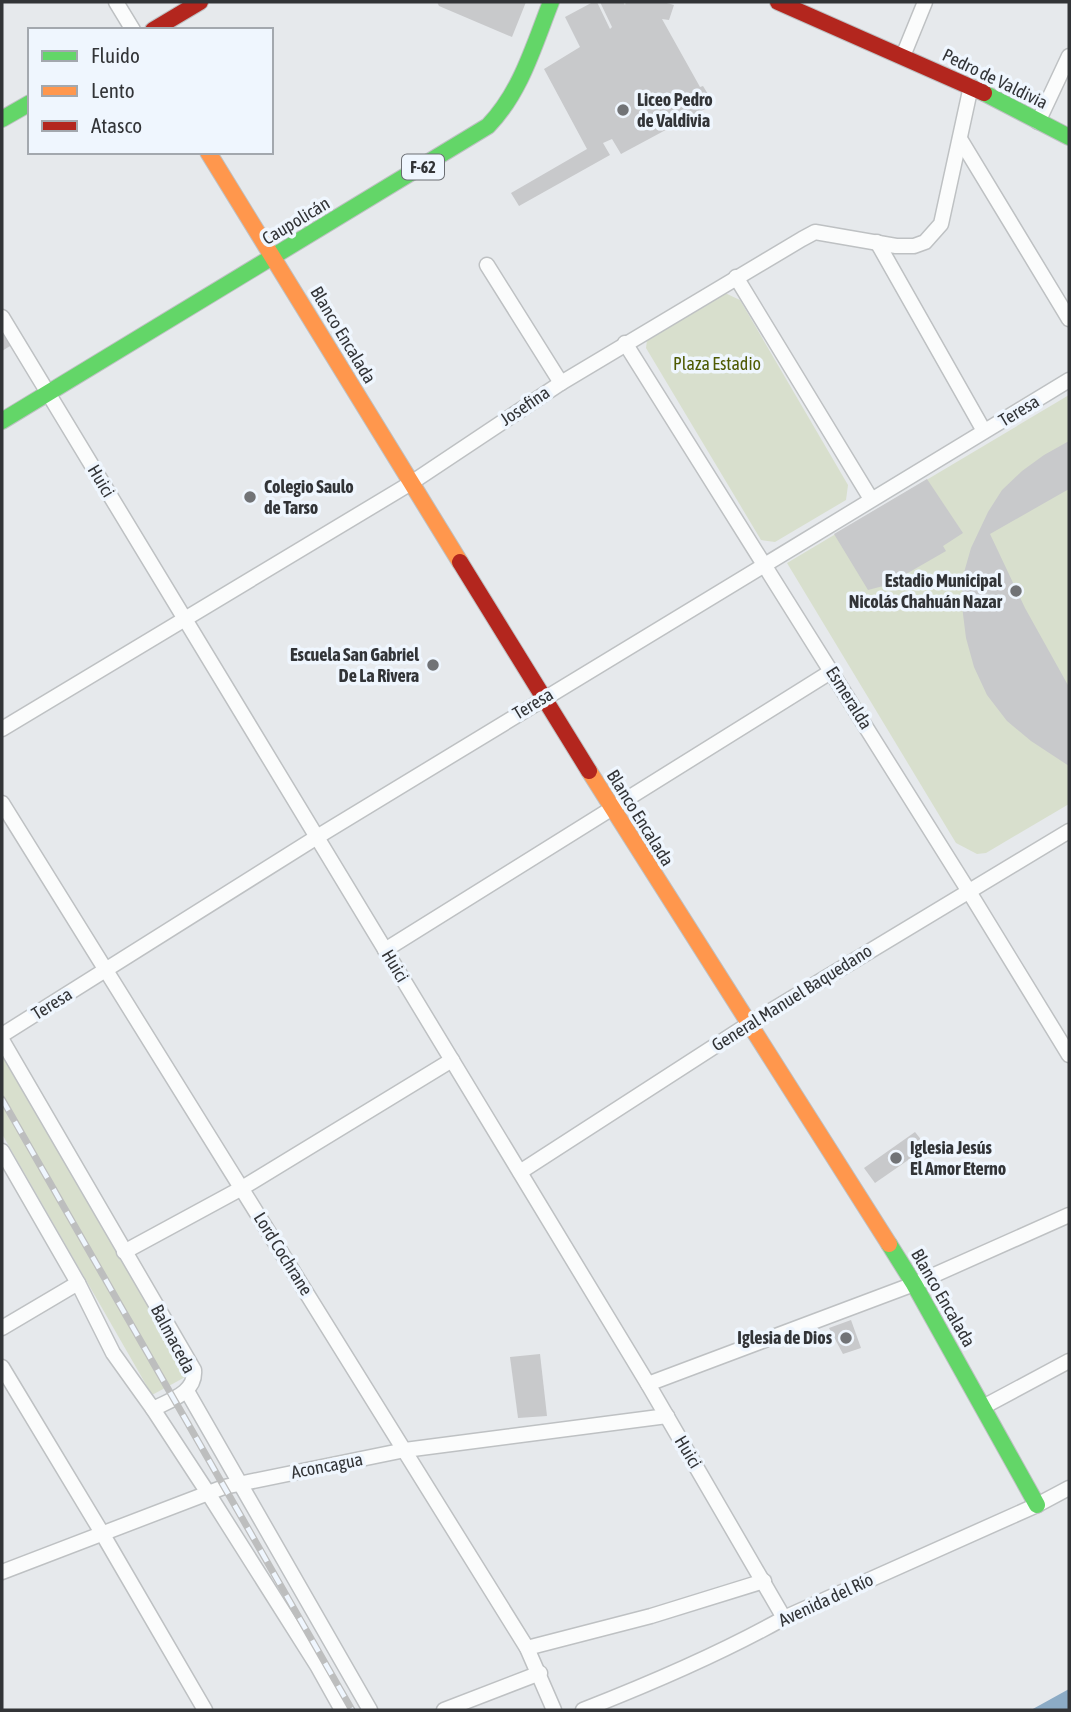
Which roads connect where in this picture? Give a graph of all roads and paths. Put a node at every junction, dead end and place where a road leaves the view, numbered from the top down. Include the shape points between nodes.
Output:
1 (116, 2) edge
2 (200, 2) edge
3 (551, 2) edge
4 (778, 2) edge
5 (925, 2) edge
6 (132, 28) edge
7 (156, 28) edge
8 (903, 56) junction
9 (1069, 56) edge
10 (971, 86) junction
11 (28, 104) edge
12 (2, 119) edge
13 (1038, 122) junction
14 (1069, 137) edge
15 (960, 139) junction
16 (209, 154) edge
17 (877, 242) junction
18 (273, 258) junction
19 (487, 265) dead end
20 (736, 277) junction
21 (2, 317) edge
22 (1069, 319) edge
23 (625, 343) junction
24 (1069, 380) edge
25 (561, 383) junction
26 (48, 394) junction
27 (2, 421) edge
28 (984, 431) junction
29 (411, 483) junction
30 (871, 499) junction
31 (764, 565) junction
32 (185, 619) junction
33 (832, 671) junction
34 (543, 698) junction
35 (2, 729) edge
36 (2, 803) edge
37 (612, 810) junction
38 (1069, 831) edge
39 (317, 836) junction
40 (968, 890) junction
41 (385, 950) junction
42 (107, 969) junction
43 (749, 1024) junction
44 (2, 1037) edge
45 (1069, 1055) edge
46 (452, 1060) junction
47 (2, 1151) edge
48 (520, 1172) junction
49 (242, 1188) junction
50 (1069, 1215) edge
51 (124, 1252) junction
52 (78, 1283) junction
53 (914, 1284) junction
54 (3, 1324) edge
55 (1069, 1361) edge
56 (2, 1367) edge
57 (648, 1384) junction
58 (187, 1391) junction
59 (983, 1408) junction
60 (153, 1409) junction
61 (667, 1416) junction
62 (405, 1450) junction
63 (238, 1484) junction
64 (1069, 1488) edge
65 (208, 1493) junction
66 (1037, 1505) junction
67 (102, 1533) junction
68 (2, 1572) edge
69 (764, 1581) junction
70 (784, 1618) junction
71 (527, 1648) junction
72 (540, 1673) junction
73 (205, 1710) edge
74 (342, 1710) edge
75 (370, 1710) edge
76 (444, 1710) edge
77 (554, 1710) edge
78 (583, 1710) edge

1 - 6 street
2 - 7 street
3 - 18 street, Caupolicán / F-62 via 512,96 495,120
4 - 8 street, Pedro de Valdivia
5 - 8 street
8 - 10 street, Pedro de Valdivia
9 - 13 street
10 - 13 street, Pedro de Valdivia
10 - 15 street, Josefina
11 - 12 street
13 - 14 street, Pedro de Valdivia
15 - 17 street, Josefina via 947,204 934,233 914,246
15 - 22 street
16 - 18 street, Blanco Encalada
17 - 20 street, Josefina via 815,232
17 - 28 street
18 - 26 street, Caupolicán / F-62
18 - 29 street, Blanco Encalada
19 - 25 street
20 - 23 street, Josefina
20 - 30 street
21 - 26 street, Huici
23 - 25 street, Josefina
23 - 31 street, Esmeralda
24 - 28 street, Teresa
25 - 29 street, Josefina
26 - 27 street, Caupolicán / F-62
26 - 32 street, Huici
28 - 30 street, Teresa
29 - 32 street, Josefina
29 - 34 street, Blanco Encalada
30 - 31 street, Teresa
31 - 33 street, Esmeralda
31 - 34 street, Teresa
32 - 35 street, Josefina
32 - 39 street, Huici
33 - 37 street
33 - 40 street, Esmeralda
34 - 37 street, Blanco Encalada
34 - 39 street, Teresa
36 - 42 street, Lord Cochrane
37 - 41 street
37 - 43 street, Blanco Encalada
38 - 40 street, General Manuel Baquedano
39 - 41 street, Huici
39 - 42 street, Teresa
40 - 43 street, General Manuel Baquedano
40 - 45 street, Esmeralda
41 - 46 street, Huici
42 - 44 street, Teresa
42 - 49 street, Lord Cochrane
43 - 48 street, General Manuel Baquedano
43 - 53 street, Blanco Encalada
44 - 51 street, Balmaceda
46 - 48 street, Huici
46 - 49 street
47 - 52 street
48 - 57 street, Huici
49 - 51 street
49 - 62 street, Lord Cochrane
50 - 53 street
51 - 58 street, Balmaceda via 194,1370
52 - 54 street
52 - 60 street via 113,1353
53 - 57 street
53 - 59 street, Blanco Encalada
55 - 59 street
56 - 67 street
57 - 61 street, Huici
58 - 60 street
58 - 63 street, Balmaceda
59 - 66 street, Blanco Encalada
60 - 65 street
61 - 62 street, Aconcagua
61 - 69 street, Huici
62 - 63 street, Aconcagua
62 - 71 street, Lord Cochrane
63 - 65 street, Aconcagua
63 - 75 street, Balmaceda
64 - 66 street, Avenida del Río
65 - 67 street, Aconcagua
65 - 74 street
66 - 70 street, Avenida del Río
67 - 68 street, Aconcagua
67 - 73 street
69 - 70 street, Huici
69 - 71 street
70 - 78 street, Avenida del Río via 676,1673
71 - 72 street, Lord Cochrane
72 - 76 street
72 - 77 street, Lord Cochrane

